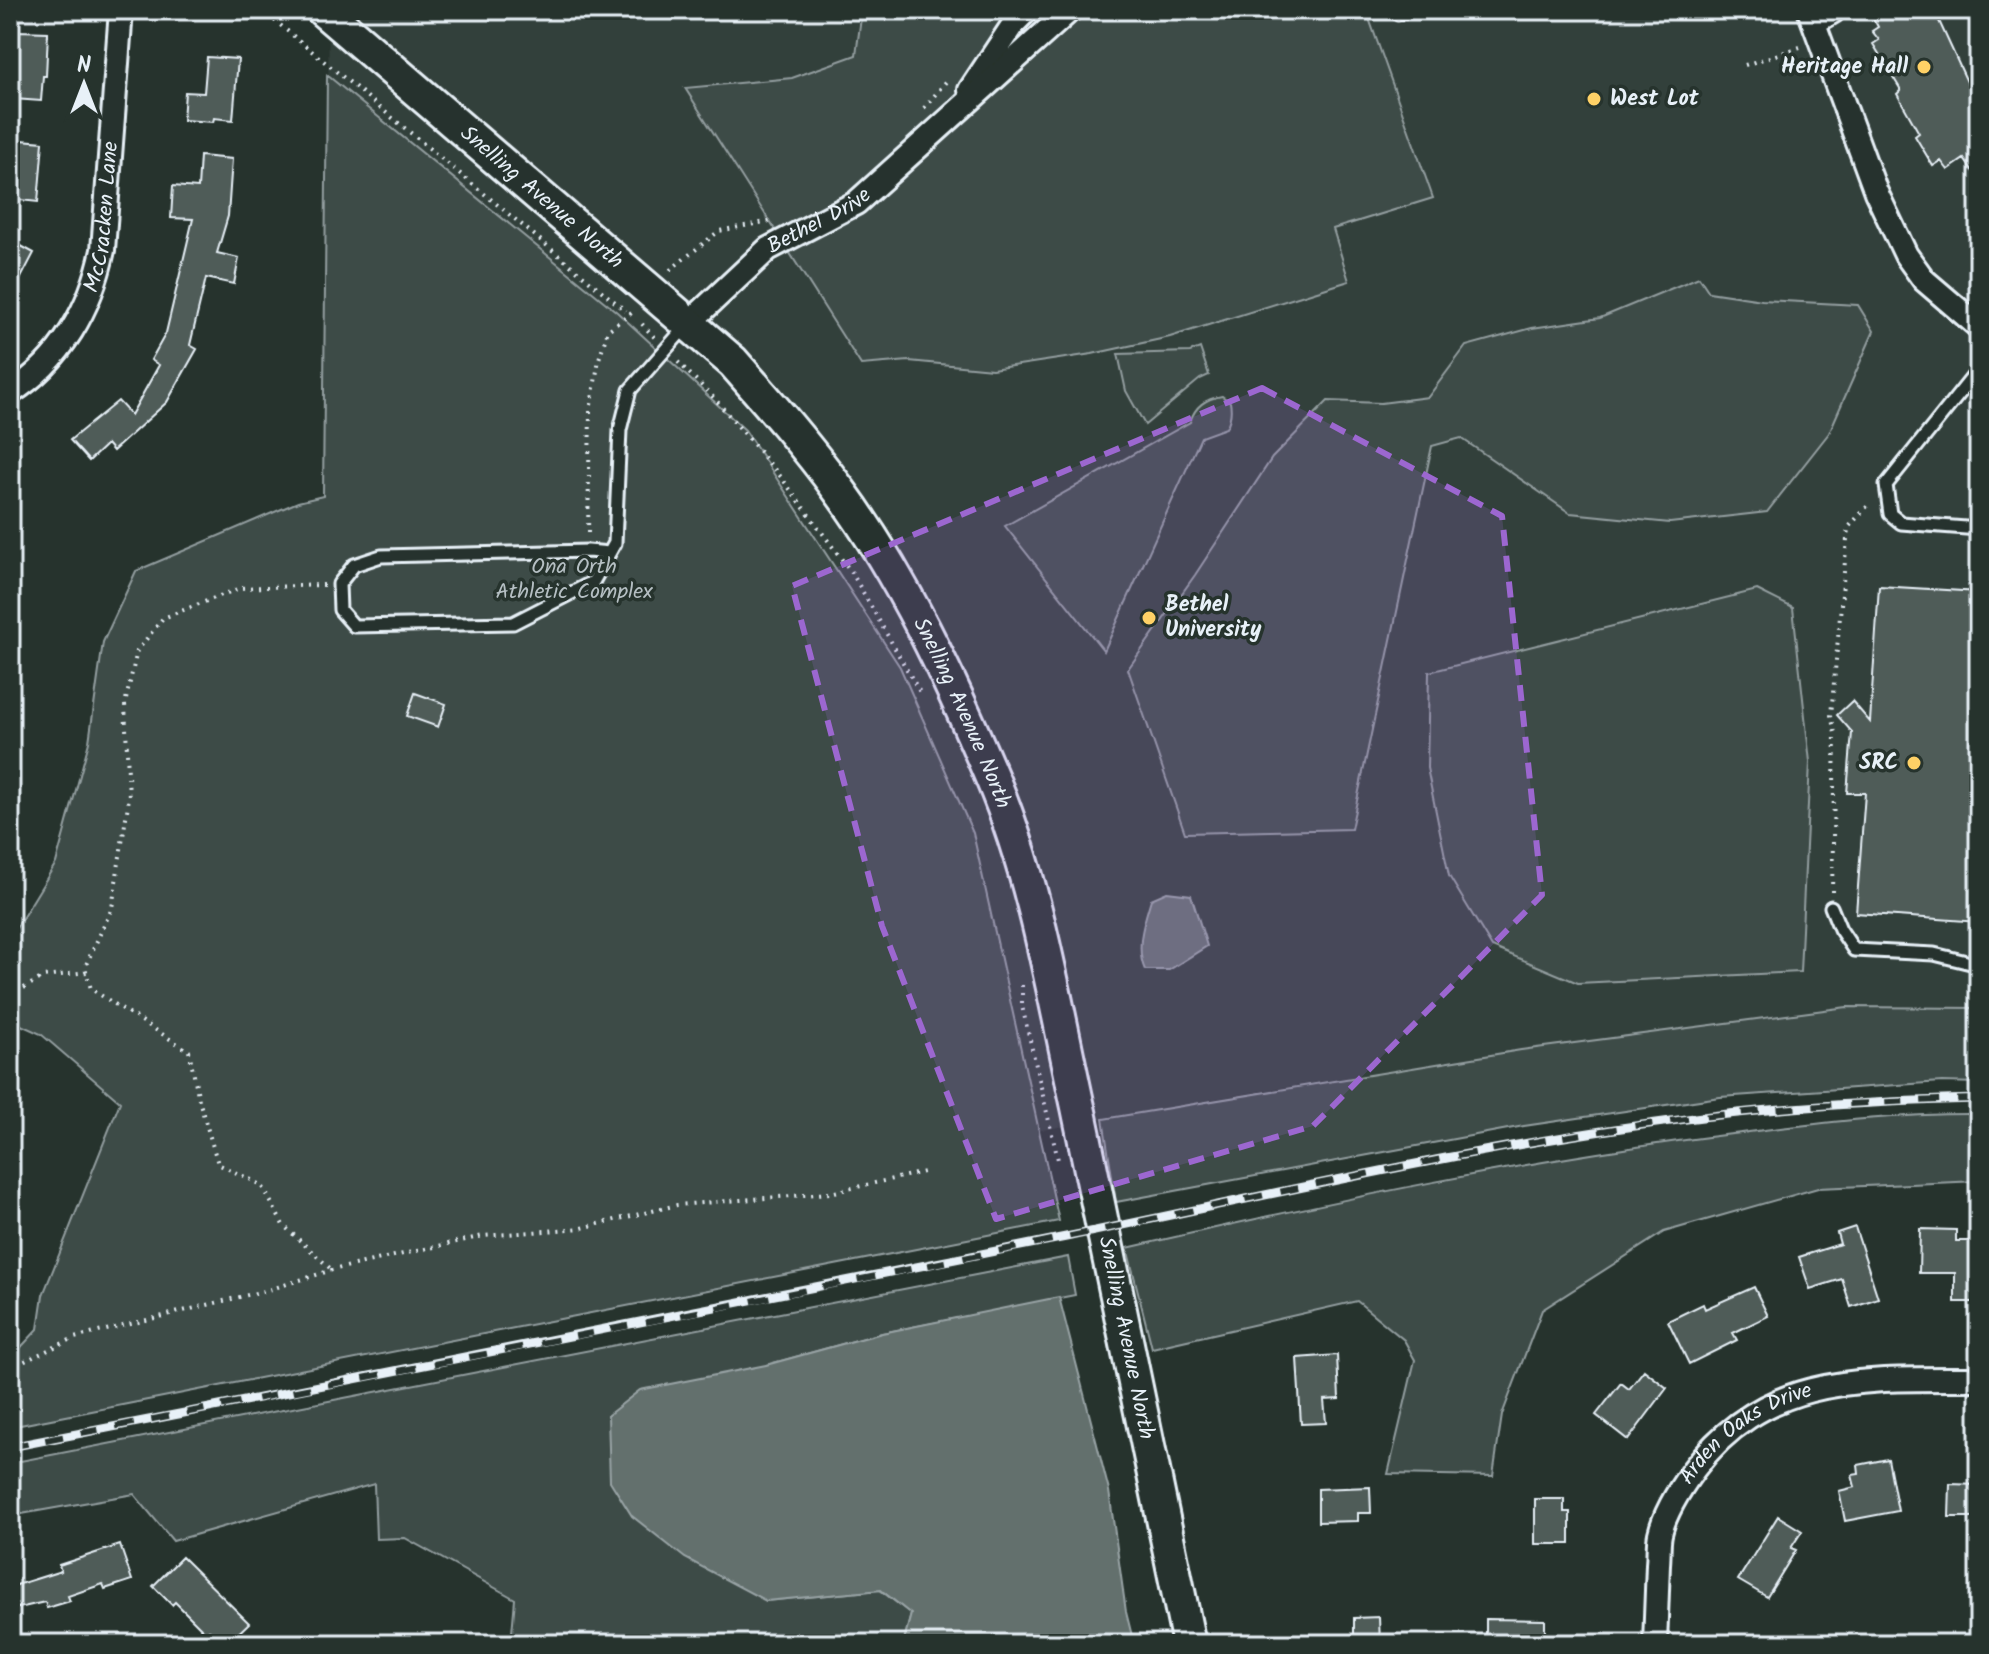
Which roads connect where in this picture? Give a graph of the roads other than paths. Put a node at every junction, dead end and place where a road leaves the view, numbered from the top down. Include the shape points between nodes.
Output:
1 (121, 10) edge
2 (323, 10) edge
3 (1027, 10) edge
4 (1070, 10) edge
5 (1411, 10) edge
6 (1840, 10) edge
7 (1398, 14) dead end
8 (1812, 19) edge
9 (952, 118) junction
10 (688, 324) junction
11 (1979, 327) edge
12 (1979, 369) edge
13 (10, 393) edge
14 (1979, 529) edge
15 (609, 553) junction
16 (1831, 907) road end
17 (1979, 965) edge
18 (1979, 1379) edge
19 (1189, 1644) edge
20 (1655, 1644) edge

1 - 13 street, McCracken Lane via 99,270 70,335
2 - 10 street, Snelling Avenue North
3 - 9 street, Bethel Drive
4 - 9 street, Bethel Drive
5 - 7 lane
6 - 8 lane via 1836,16
8 - 11 street via 1876,192 1906,255 1924,280
9 - 10 street, Bethel Drive via 856,203 768,249
10 - 15 lane via 630,390 620,430 615,543
10 - 19 street, Snelling Avenue North via 733,362 841,492 919,623 993,781 1021,862 1047,965
12 - 14 lane via 1886,485 1890,514 1901,523
15 - 15 lane via 381,556 354,565 339,584 340,610 354,626 513,623 593,582
16 - 17 lane via 1854,950 1934,954
18 - 20 street, Arden Oaks Drive via 1831,1384 1786,1396 1734,1428 1680,1489 1660,1533

